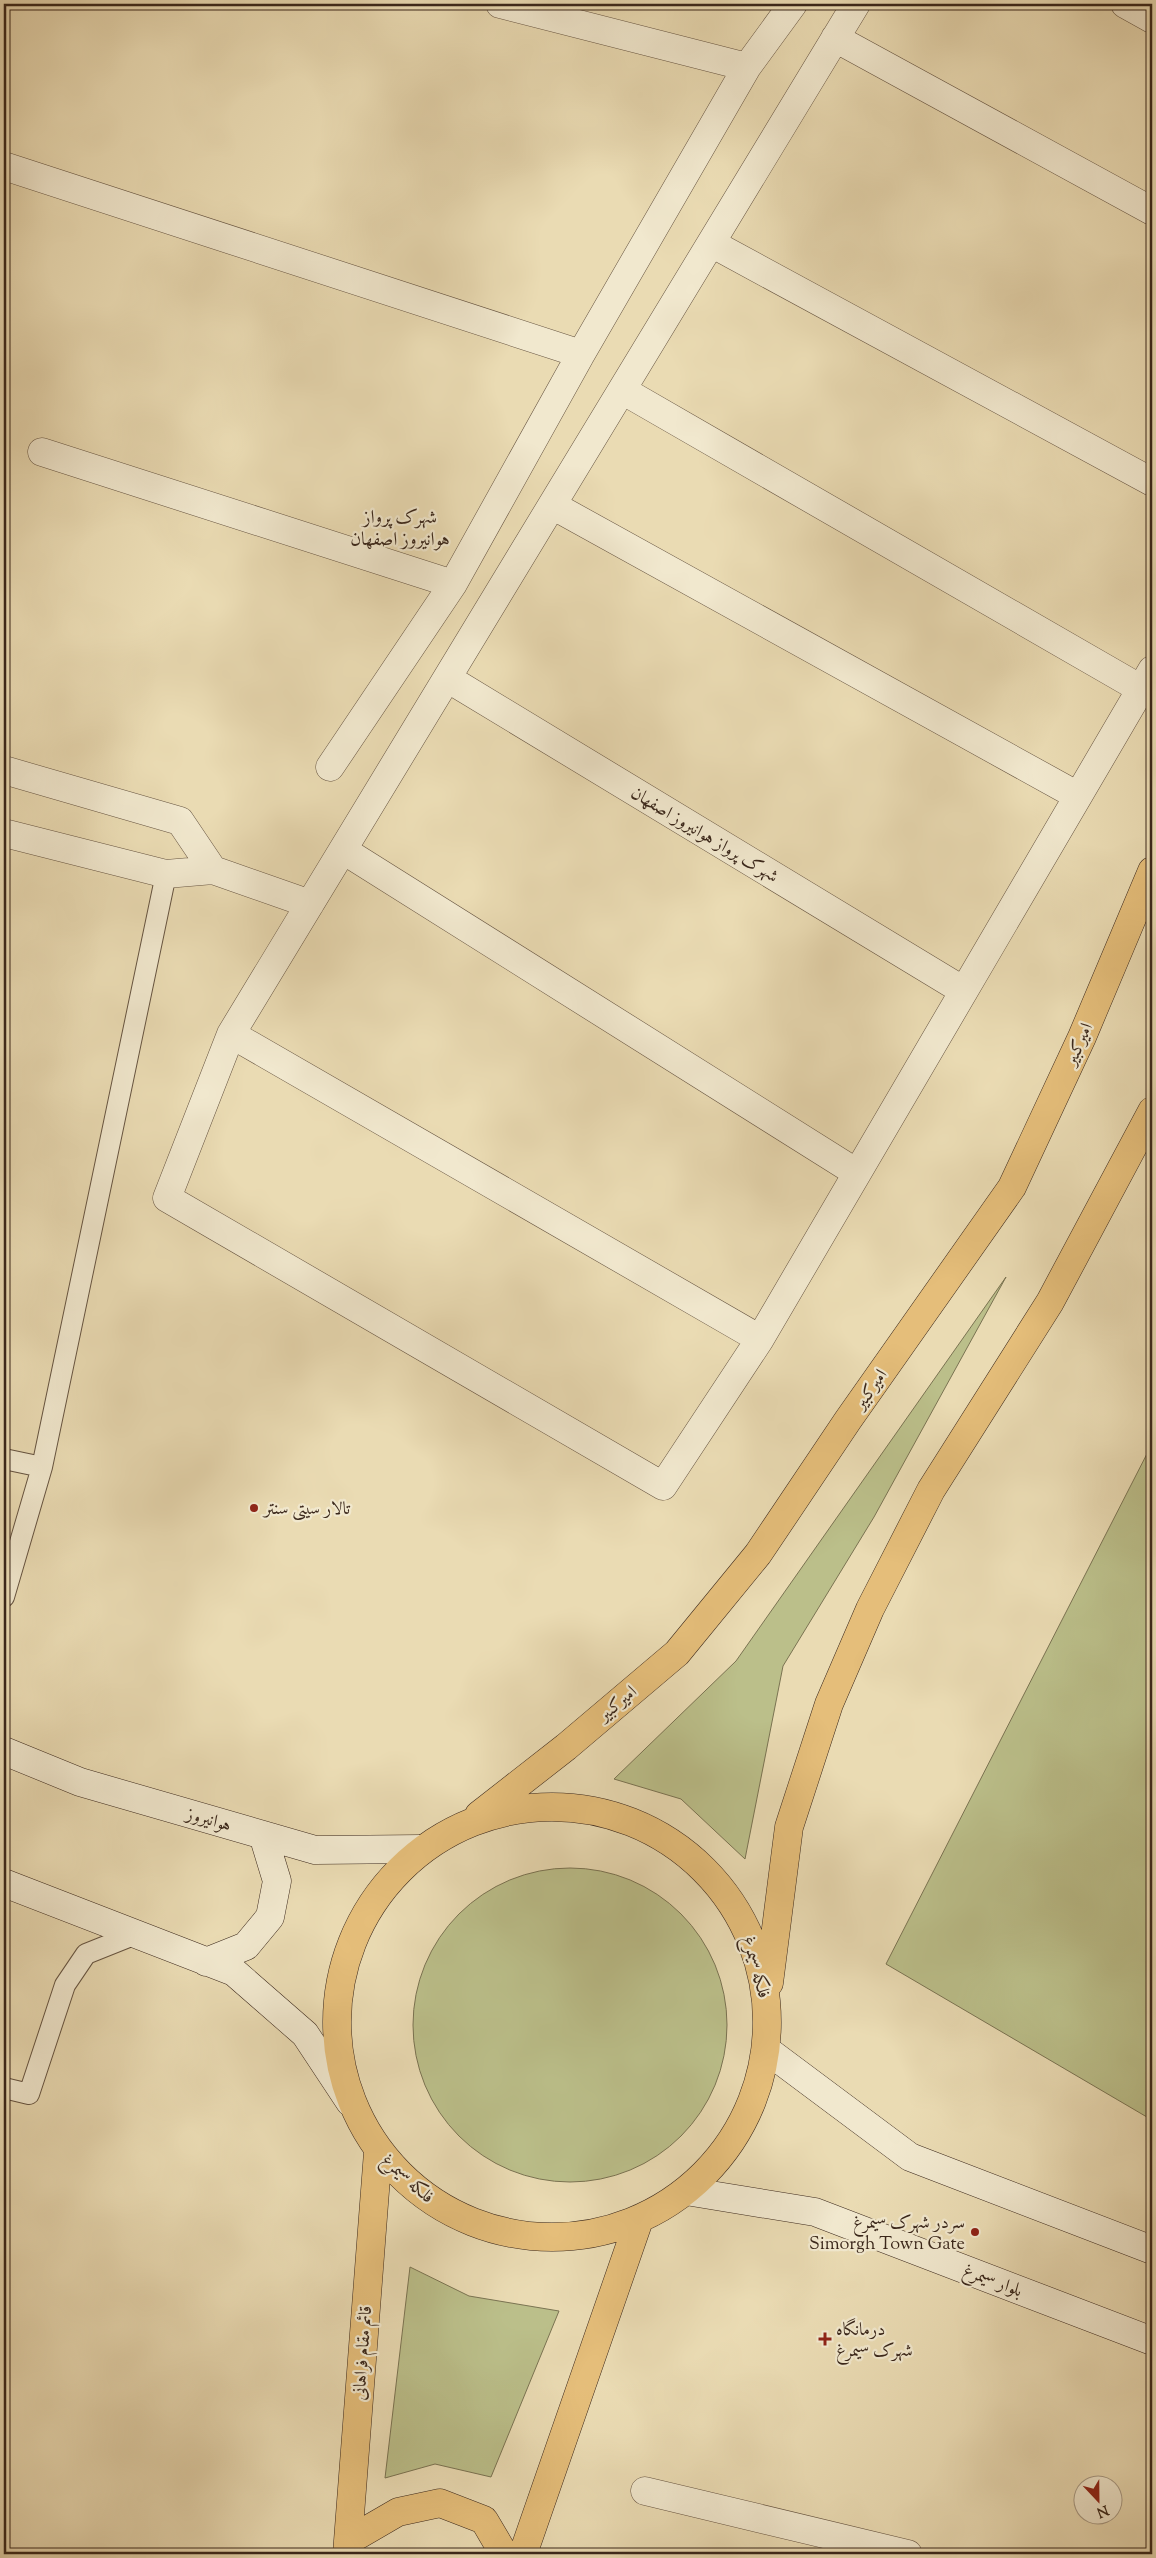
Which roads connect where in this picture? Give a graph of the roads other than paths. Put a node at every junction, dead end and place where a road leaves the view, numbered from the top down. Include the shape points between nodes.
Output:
1 (500, 4) edge
2 (793, 4) edge
3 (856, 4) edge
4 (1124, 4) edge
5 (1152, 19) edge
6 (836, 38) junction
7 (747, 67) junction
8 (4, 166) edge
9 (1152, 212) edge
10 (711, 243) junction
11 (581, 354) junction
12 (622, 390) junction
13 (42, 452) dead end
14 (1152, 482) edge
15 (552, 505) junction
16 (453, 584) junction
17 (447, 678) junction
18 (1146, 680) edge
19 (330, 768) dead end
20 (4, 770) edge
21 (1078, 796) junction
22 (4, 833) edge
23 (343, 850) junction
24 (213, 870) junction
25 (1152, 871) edge
26 (166, 874) junction
27 (310, 904) junction
28 (964, 990) junction
29 (231, 1034) junction
30 (1152, 1111) edge
31 (857, 1174) junction
32 (760, 1339) junction
33 (4, 1459) edge
34 (42, 1467) junction
35 (4, 1597) edge
36 (4, 1750) edge
37 (470, 1821) junction
38 (263, 1835) junction
39 (422, 1849) junction
40 (4, 1883) edge
41 (136, 1934) junction
42 (206, 1962) junction
43 (768, 1994) junction
44 (768, 2051) junction
45 (4, 2088) edge
46 (350, 2102) junction
47 (378, 2152) junction
48 (686, 2192) junction
49 (639, 2220) junction
50 (1152, 2250) edge
51 (1152, 2340) edge
52 (645, 2491) dead end
53 (347, 2548) edge
54 (504, 2554) edge
55 (523, 2554) edge
56 (908, 2554) edge

1 - 7 street
2 - 7 street
3 - 6 street
4 - 5 street
6 - 9 street
6 - 10 street
7 - 11 street
8 - 11 street
10 - 12 street
10 - 14 street
11 - 16 street
12 - 15 street
12 - 18 street
13 - 16 street
15 - 17 street
15 - 21 street
16 - 19 street
17 - 23 street
17 - 28 street, شهرک پرواز هوانیروز اصفهان
18 - 21 street
20 - 24 street via 180,821
21 - 28 street
22 - 26 street
23 - 27 street
23 - 31 street
24 - 26 street
24 - 27 street
25 - 37 main road, امیرکبیر via 1082,1037 1012,1187 758,1554 677,1653 566,1747
26 - 34 lane
27 - 29 street
28 - 31 street
29 - 32 street
29 - 32 street via 167,1198 663,1486
30 - 43 main road via 1050,1302 931,1490 870,1609 832,1695 788,1827
31 - 32 street
33 - 34 lane
34 - 35 lane
36 - 38 street, هوانیروز via 80,1782
37 - 39 main road, فلکه سیمرغ
37 - 43 main road, فلکه سیمرغ via 535,1806 601,1810 662,1835 713,1876 750,1932
38 - 39 street, هوانیروز via 315,1850
38 - 42 street via 277,1881 270,1916 246,1946
39 - 46 main road, فلکه سیمرغ via 382,1888 352,1936 337,1991 336,2048
40 - 41 street
41 - 42 street
41 - 45 lane via 86,1954 65,1985 29,2094
42 - 46 street via 234,1972 304,2034
43 - 44 main road, فلکه سیمرغ
44 - 48 main road, فلکه سیمرغ via 752,2104 725,2152
44 - 50 street via 910,2157
46 - 47 main road, فلکه سیمرغ
47 - 49 main road, فلکه سیمرغ via 431,2202 496,2231 568,2238
47 - 53 main road, قائم مقام فراهانی
48 - 49 main road, فلکه سیمرغ
48 - 51 street, بلوار سیمرغ via 815,2212
49 - 55 main road
52 - 56 street
53 - 54 main road via 398,2512 440,2503 484,2520

